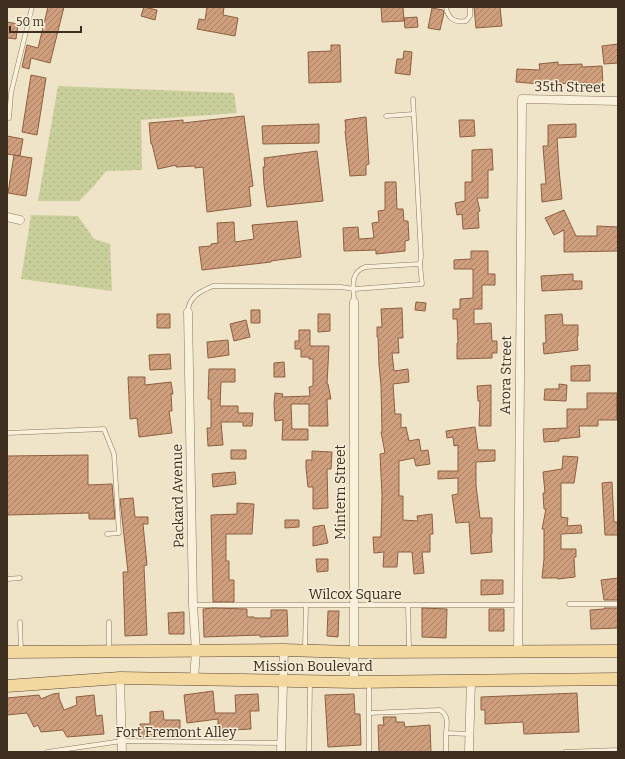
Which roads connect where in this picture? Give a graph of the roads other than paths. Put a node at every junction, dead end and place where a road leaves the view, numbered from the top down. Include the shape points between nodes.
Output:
1 (32, 7) edge
2 (446, 7) edge
3 (470, 7) edge
4 (9, 97) edge
5 (413, 99) dead end
6 (522, 99) joint
7 (618, 101) edge
8 (414, 114) junction
9 (386, 116) dead end
10 (9, 118) dead end
11 (7, 217) edge
12 (20, 220) dead end
13 (420, 264) junction
14 (354, 289) junction
15 (354, 302) joint
16 (188, 312) joint
17 (7, 433) edge
18 (107, 534) dead end
19 (20, 578) dead end
20 (7, 579) edge
21 (306, 604) junction
22 (353, 604) junction
23 (569, 604) dead end
24 (618, 604) edge
25 (193, 605) junction
26 (408, 605) junction
27 (517, 605) junction
28 (20, 622) dead end
29 (109, 622) dead end
30 (284, 650) junction
31 (196, 651) junction
32 (305, 651) junction
33 (7, 652) edge
34 (21, 652) junction
35 (109, 652) junction
36 (353, 652) junction
37 (409, 652) junction
38 (518, 652) junction
39 (618, 652) edge
40 (120, 678) junction
41 (194, 679) junction
42 (471, 680) junction
43 (618, 680) edge
44 (283, 681) junction
45 (310, 681) junction
46 (369, 681) junction
47 (354, 682) junction
48 (7, 686) edge
49 (369, 713) junction
50 (446, 734) junction
51 (469, 734) junction
52 (122, 741) junction
53 (281, 743) junction
54 (618, 750) edge
55 (47, 752) edge
56 (122, 752) edge
57 (281, 752) edge
58 (309, 752) edge
59 (369, 752) edge
60 (446, 752) edge
61 (469, 752) edge
62 (565, 752) edge

1 - 4 lane
2 - 3 lane via 450,17 461,22 470,16
4 - 10 lane
5 - 8 lane
6 - 7 street, 35th Street
6 - 27 street, Arora Street
8 - 9 lane
8 - 13 lane
11 - 12 street
13 - 14 lane via 365,267 359,270 353,280
13 - 14 lane via 422,284
14 - 15 lane
14 - 16 lane via 214,286 195,295
15 - 22 street, Mintern Street
16 - 25 street, Packard Avenue
17 - 18 lane via 104,429 114,454 119,533
19 - 20 lane
21 - 22 lane, Wilcox Square
21 - 25 lane, Wilcox Square
21 - 32 lane
22 - 26 lane, Wilcox Square
22 - 36 street, Mintern Street
23 - 24 lane
25 - 31 street, Packard Avenue
26 - 27 lane, Wilcox Square
26 - 37 lane
27 - 38 street, Arora Street
28 - 34 lane
29 - 35 lane
30 - 31 main road, Mission Boulevard
30 - 32 main road, Mission Boulevard
30 - 44 street
31 - 35 main road, Mission Boulevard
31 - 41 street, Packard Avenue
32 - 36 main road, Mission Boulevard
33 - 34 main road, Mission Boulevard
34 - 35 main road, Mission Boulevard
36 - 37 main road, Mission Boulevard
36 - 47 street, Mintern Street
37 - 38 main road, Mission Boulevard
38 - 39 main road, Mission Boulevard
40 - 41 main road, Mission Boulevard
40 - 48 main road, Mission Boulevard
40 - 52 street
41 - 44 main road, Mission Boulevard
42 - 43 main road, Mission Boulevard
42 - 46 main road, Mission Boulevard
42 - 51 street
44 - 45 main road, Mission Boulevard
44 - 53 street
45 - 47 main road, Mission Boulevard
45 - 58 lane
46 - 47 main road, Mission Boulevard
46 - 49 lane
49 - 50 lane via 440,710 447,718
49 - 59 lane
50 - 51 lane
50 - 60 lane
51 - 61 street
52 - 53 lane, Fort Fremont Alley
52 - 55 lane, Fort Fremont Alley
52 - 56 street
53 - 57 street
54 - 62 lane

